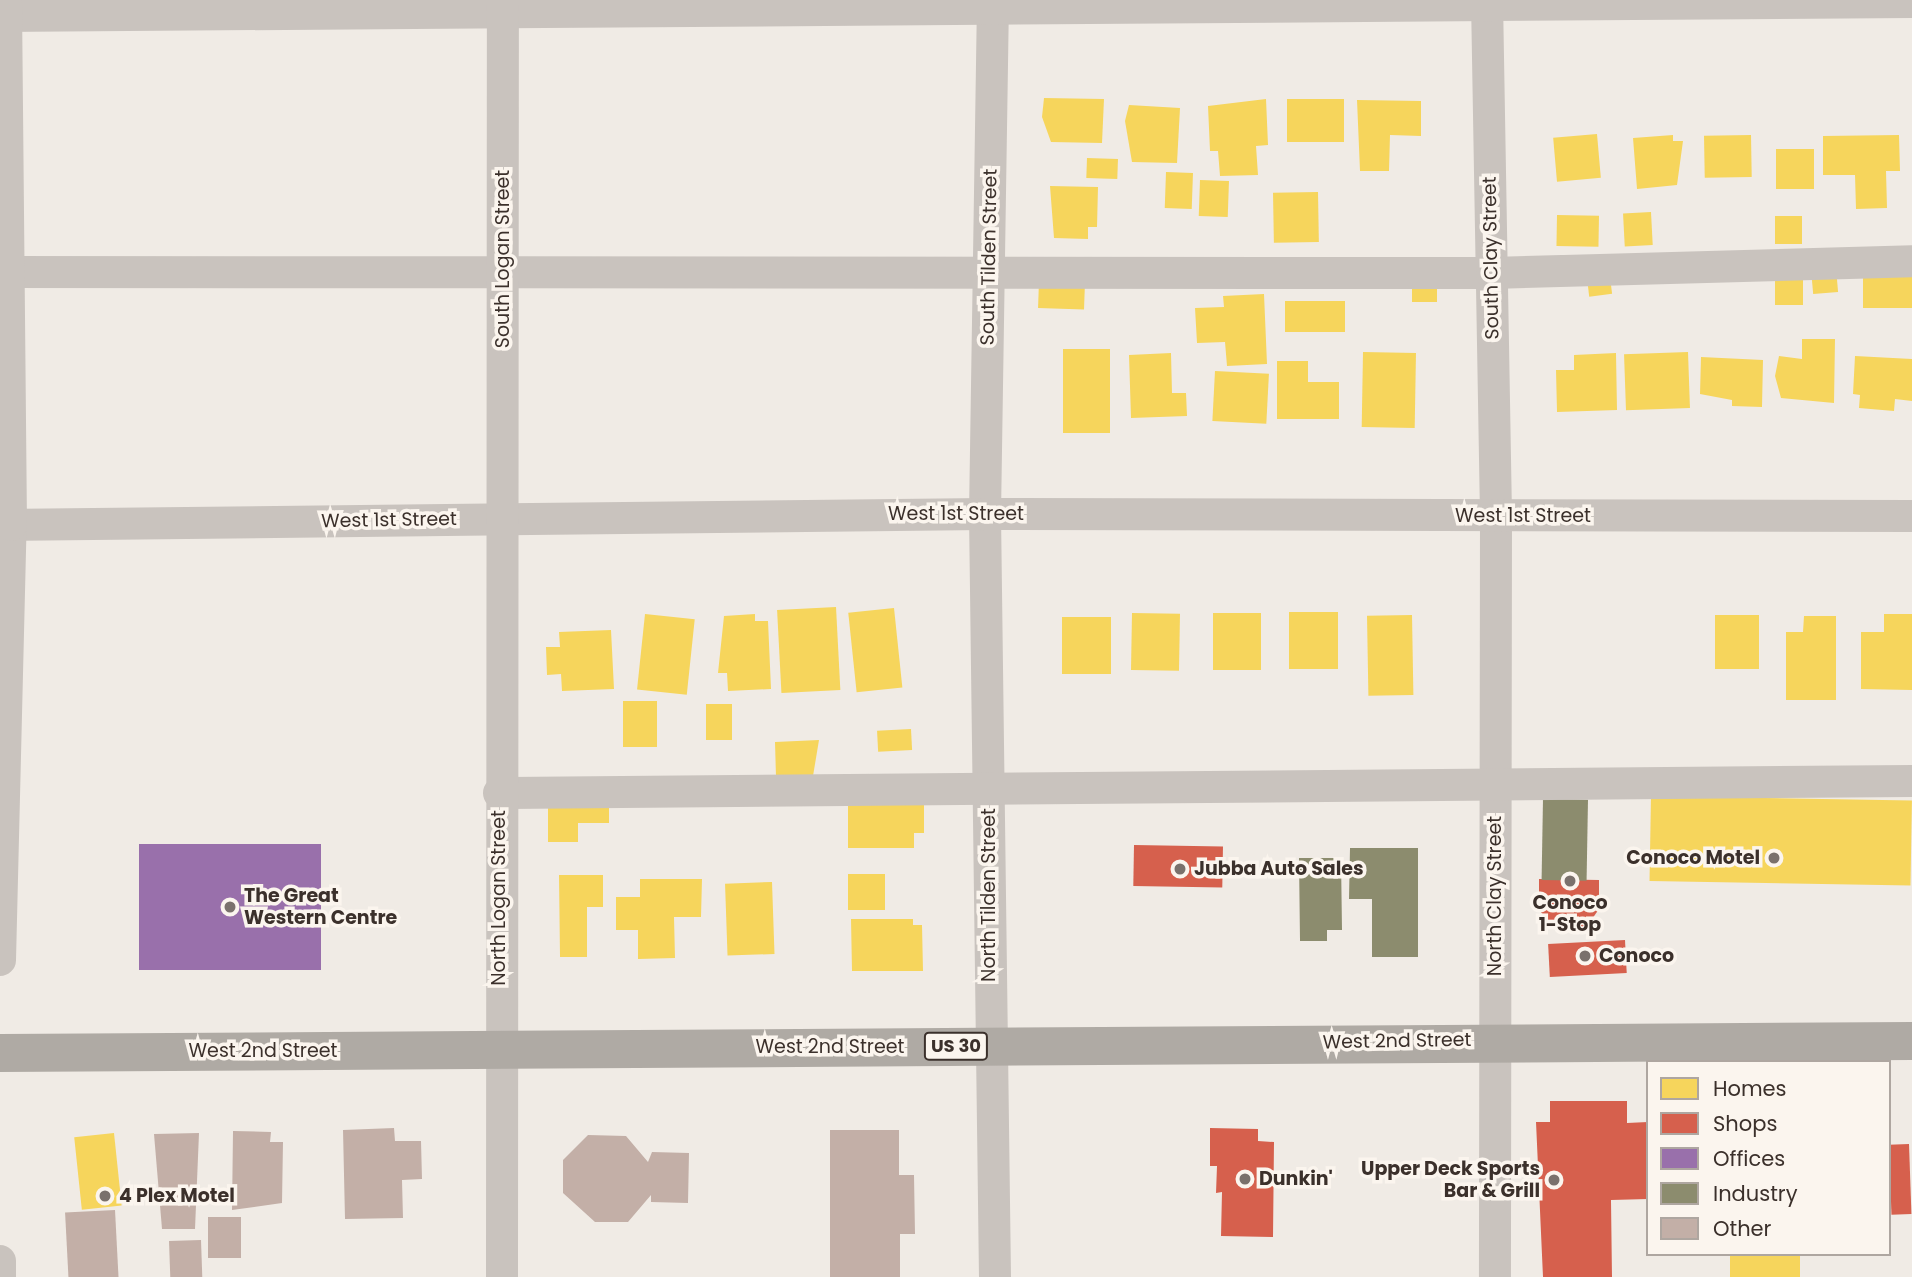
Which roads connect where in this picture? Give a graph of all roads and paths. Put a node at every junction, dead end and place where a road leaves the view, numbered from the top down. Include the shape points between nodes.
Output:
1 (1912, 2) edge
2 (1487, 3) edge
3 (993, 4) edge
4 (503, 6) edge
5 (4, 10) edge
6 (1912, 261) edge
7 (502, 269) junction
8 (989, 271) junction
9 (4, 272) edge
10 (1492, 273) junction
11 (985, 514) junction
12 (1496, 516) junction
13 (1912, 516) edge
14 (502, 518) junction
15 (5, 525) edge
16 (3, 770) edge
17 (1495, 780) junction
18 (1912, 781) edge
19 (989, 787) junction
20 (499, 793) junction
21 (0, 960) edge
22 (1494, 1039) junction
23 (1912, 1041) edge
24 (990, 1046) junction
25 (499, 1049) junction
26 (0, 1053) edge
27 (0, 1261) edge
28 (0, 1277) edge
29 (502, 1277) edge
30 (995, 1277) edge
31 (1495, 1277) edge

1 - 2 street
2 - 3 street
2 - 10 street, South Clay Street
3 - 4 street
3 - 8 street, South Tilden Street
4 - 5 street
4 - 7 street, South Logan Street
5 - 9 street
6 - 10 street
7 - 8 street
7 - 9 street
7 - 14 street, South Logan Street
8 - 10 street
8 - 11 street, South Tilden Street
9 - 15 street
10 - 12 street, South Clay Street
11 - 12 street, West 1st Street
11 - 14 street, West 1st Street
11 - 19 street, North Tilden Street
12 - 13 street, West 1st Street
12 - 17 street, North Clay Street
14 - 15 street, West 1st Street
14 - 20 street, North Logan Street
15 - 16 street
16 - 21 street
17 - 18 street
17 - 19 street
17 - 22 street, North Clay Street
19 - 20 street
19 - 24 street, North Tilden Street
20 - 25 street, North Logan Street
22 - 23 highway, West 2nd Street / US 30
22 - 24 highway, West 2nd Street / US 30
22 - 31 street, North Clay Street
24 - 25 highway, West 2nd Street / US 30
24 - 30 street, North Tilden Street
25 - 26 highway, West 2nd Street / US 30
25 - 29 street, North Logan Street
27 - 28 street

